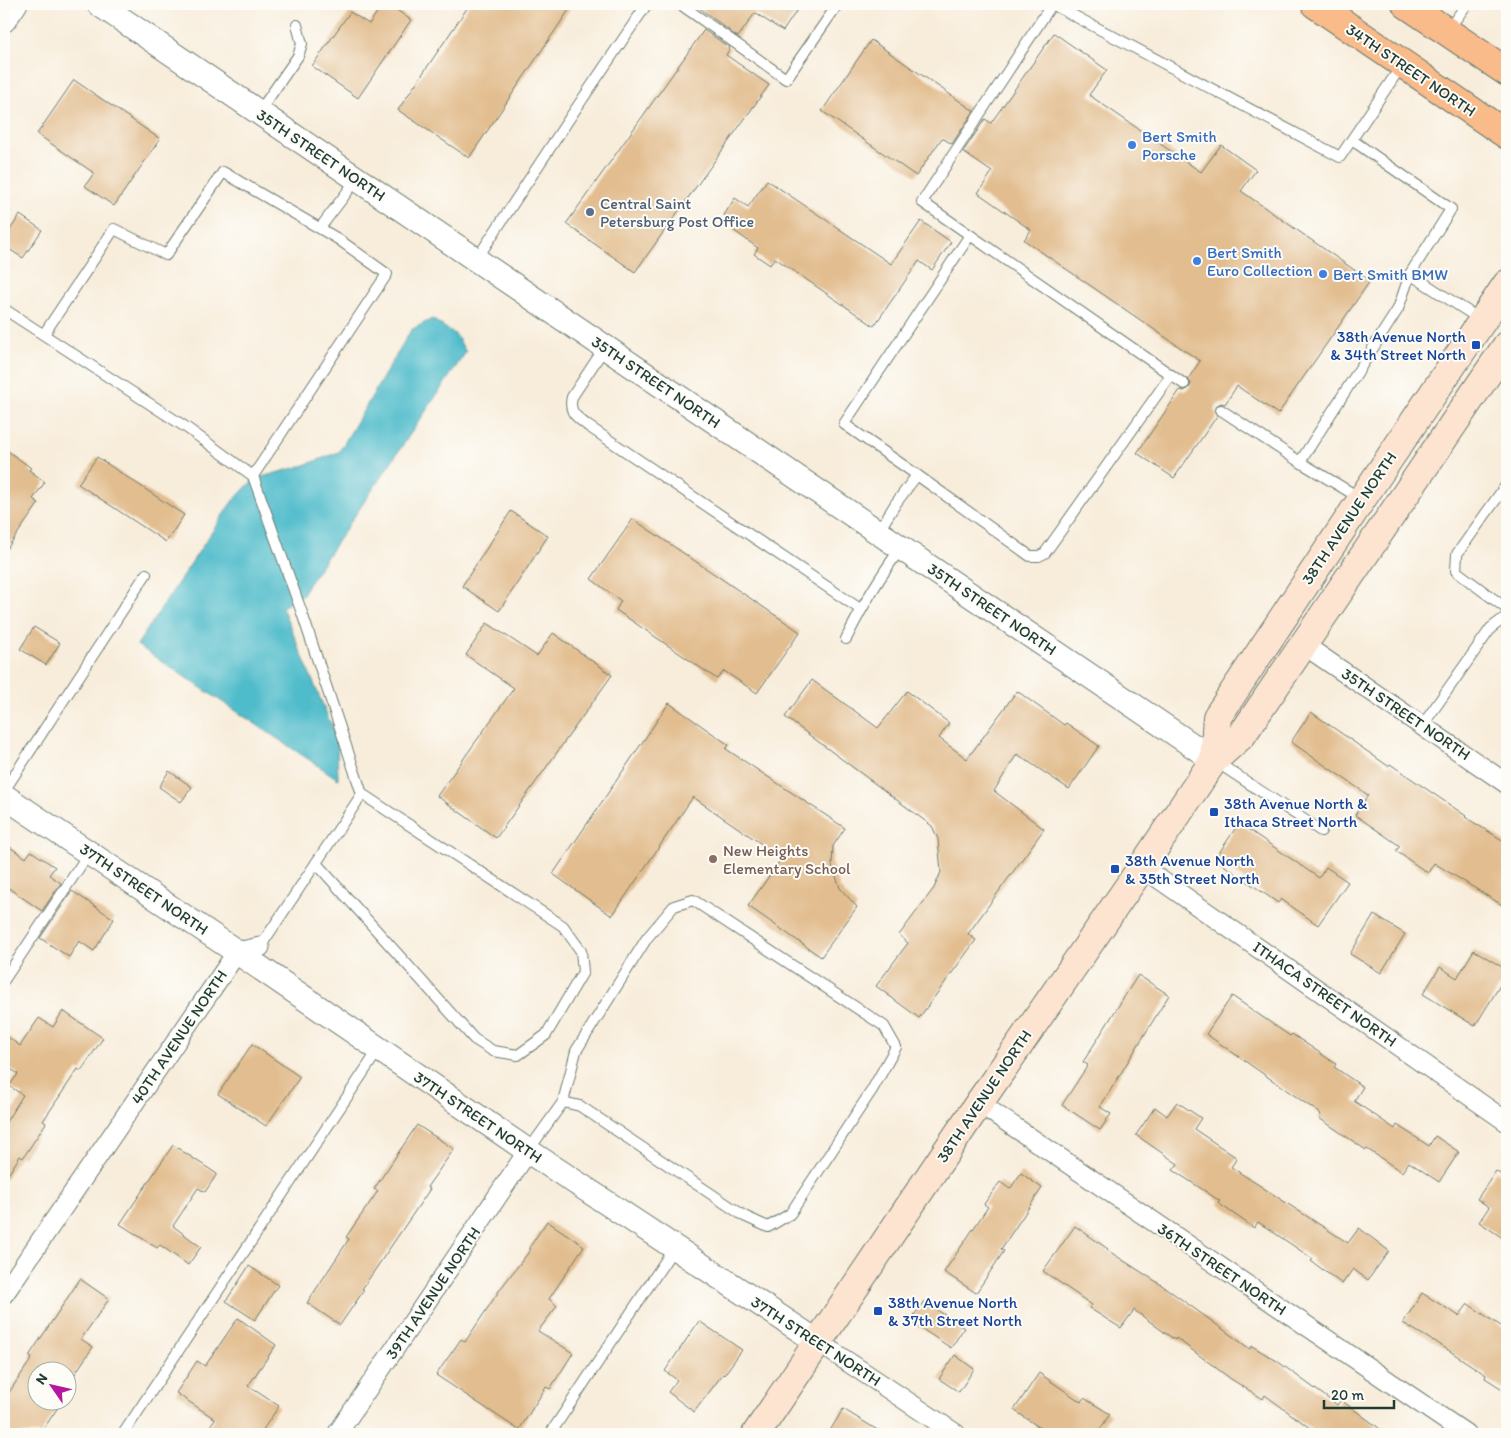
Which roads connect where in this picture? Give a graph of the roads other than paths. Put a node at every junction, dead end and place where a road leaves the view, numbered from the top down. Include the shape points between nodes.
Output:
1 (15, 4) edge
2 (98, 4) edge
3 (648, 4) edge
4 (680, 4) edge
5 (838, 4) edge
6 (1314, 4) edge
7 (1406, 4) edge
8 (1467, 4) edge
9 (4, 20) edge
10 (297, 25) dead end
11 (1446, 31) junction
12 (1402, 65) junction
13 (1507, 72) edge
14 (259, 112) junction
15 (1507, 136) edge
16 (1352, 140) junction
17 (357, 179) junction
18 (320, 228) junction
19 (970, 235) junction
20 (476, 260) junction
21 (1410, 274) junction
22 (1507, 284) edge
23 (4, 309) edge
24 (1482, 321) junction
25 (44, 334) junction
26 (1507, 345) edge
27 (605, 348) junction
28 (1171, 375) junction
29 (1184, 384) dead end
30 (1221, 410) dead end
31 (1300, 462) junction
32 (917, 475) junction
33 (254, 476) junction
34 (1507, 484) edge
35 (1362, 499) junction
36 (878, 532) junction
37 (901, 548) junction
38 (146, 574) dead end
39 (860, 609) junction
40 (1507, 609) edge
41 (1507, 616) edge
42 (1290, 636) junction
43 (846, 639) dead end
44 (1422, 726) junction
45 (1214, 760) junction
46 (1507, 784) edge
47 (4, 791) edge
48 (362, 794) junction
49 (4, 796) edge
50 (1321, 831) dead end
51 (89, 853) junction
52 (316, 863) junction
53 (1142, 867) junction
54 (248, 949) junction
55 (4, 980) edge
56 (379, 1049) junction
57 (563, 1102) junction
58 (979, 1103) junction
59 (1507, 1122) edge
60 (528, 1151) junction
61 (674, 1248) junction
62 (4, 1294) edge
63 (818, 1342) junction
64 (123, 1434) edge
65 (337, 1434) edge
66 (550, 1434) edge
67 (756, 1434) edge
68 (956, 1434) edge
69 (1466, 1434) edge

1 - 9 street
2 - 14 street, 35TH STREET NORTH
3 - 20 lane
4 - 5 lane via 786,79
6 - 12 highway, 34TH STREET NORTH
7 - 11 highway
8 - 11 lane
10 - 14 lane via 302,44 298,56
11 - 13 highway
12 - 15 highway, 34TH STREET NORTH
12 - 16 lane
14 - 17 street, 35TH STREET NORTH
16 - 19 lane via 1340,157 1052,4 922,202
16 - 21 lane via 1451,209
17 - 18 lane
17 - 20 street, 35TH STREET NORTH
18 - 25 lane via 223,172 166,255 114,229
18 - 33 lane via 387,274
19 - 28 lane
19 - 32 lane via 844,424
20 - 27 street, 35TH STREET NORTH
21 - 24 lane
21 - 31 lane via 1398,309
22 - 24 main road, 38TH AVENUE NORTH
23 - 25 lane
24 - 35 main road, 38TH AVENUE NORTH
25 - 33 lane
26 - 42 main road, 38TH AVENUE NORTH
27 - 36 street, 35TH STREET NORTH
27 - 39 lane via 572,397 570,405 574,415
28 - 29 lane
28 - 32 lane via 1045,553 1039,556 1030,556
30 - 31 lane
31 - 35 lane
32 - 36 lane
33 - 48 lane
34 - 40 lane via 1457,554 1456,572
35 - 42 main road, 38TH AVENUE NORTH
36 - 37 street, 35TH STREET NORTH
37 - 39 lane
37 - 45 street, 35TH STREET NORTH
38 - 47 lane
39 - 43 lane
41 - 44 lane via 1491,628
42 - 44 street, 35TH STREET NORTH
42 - 45 main road, 38TH AVENUE NORTH via 1242,735
44 - 46 street, 35TH STREET NORTH
45 - 50 lane
45 - 53 main road, 38TH AVENUE NORTH
48 - 52 lane, 40TH AVENUE NORTH
48 - 52 lane via 563,926 581,951 583,972 546,1035 518,1055 493,1051 474,1039
49 - 51 street, 37TH STREET NORTH
51 - 54 street, 37TH STREET NORTH
51 - 55 lane
52 - 54 lane, 40TH AVENUE NORTH
53 - 58 main road, 38TH AVENUE NORTH
53 - 59 street, ITHACA STREET NORTH
54 - 56 street, 37TH STREET NORTH
54 - 62 street, 40TH AVENUE NORTH
56 - 60 street, 37TH STREET NORTH
56 - 64 lane
57 - 57 lane via 580,1106 744,1216 768,1227 790,1214 872,1090 896,1046 884,1026 693,900 674,906 648,938 576,1051
57 - 60 lane
58 - 63 main road, 38TH AVENUE NORTH
58 - 69 street, 36TH STREET NORTH
60 - 61 street, 37TH STREET NORTH
60 - 65 street, 39TH AVENUE NORTH
61 - 63 street, 37TH STREET NORTH
61 - 66 lane
63 - 67 main road, 38TH AVENUE NORTH
63 - 68 street, 37TH STREET NORTH

